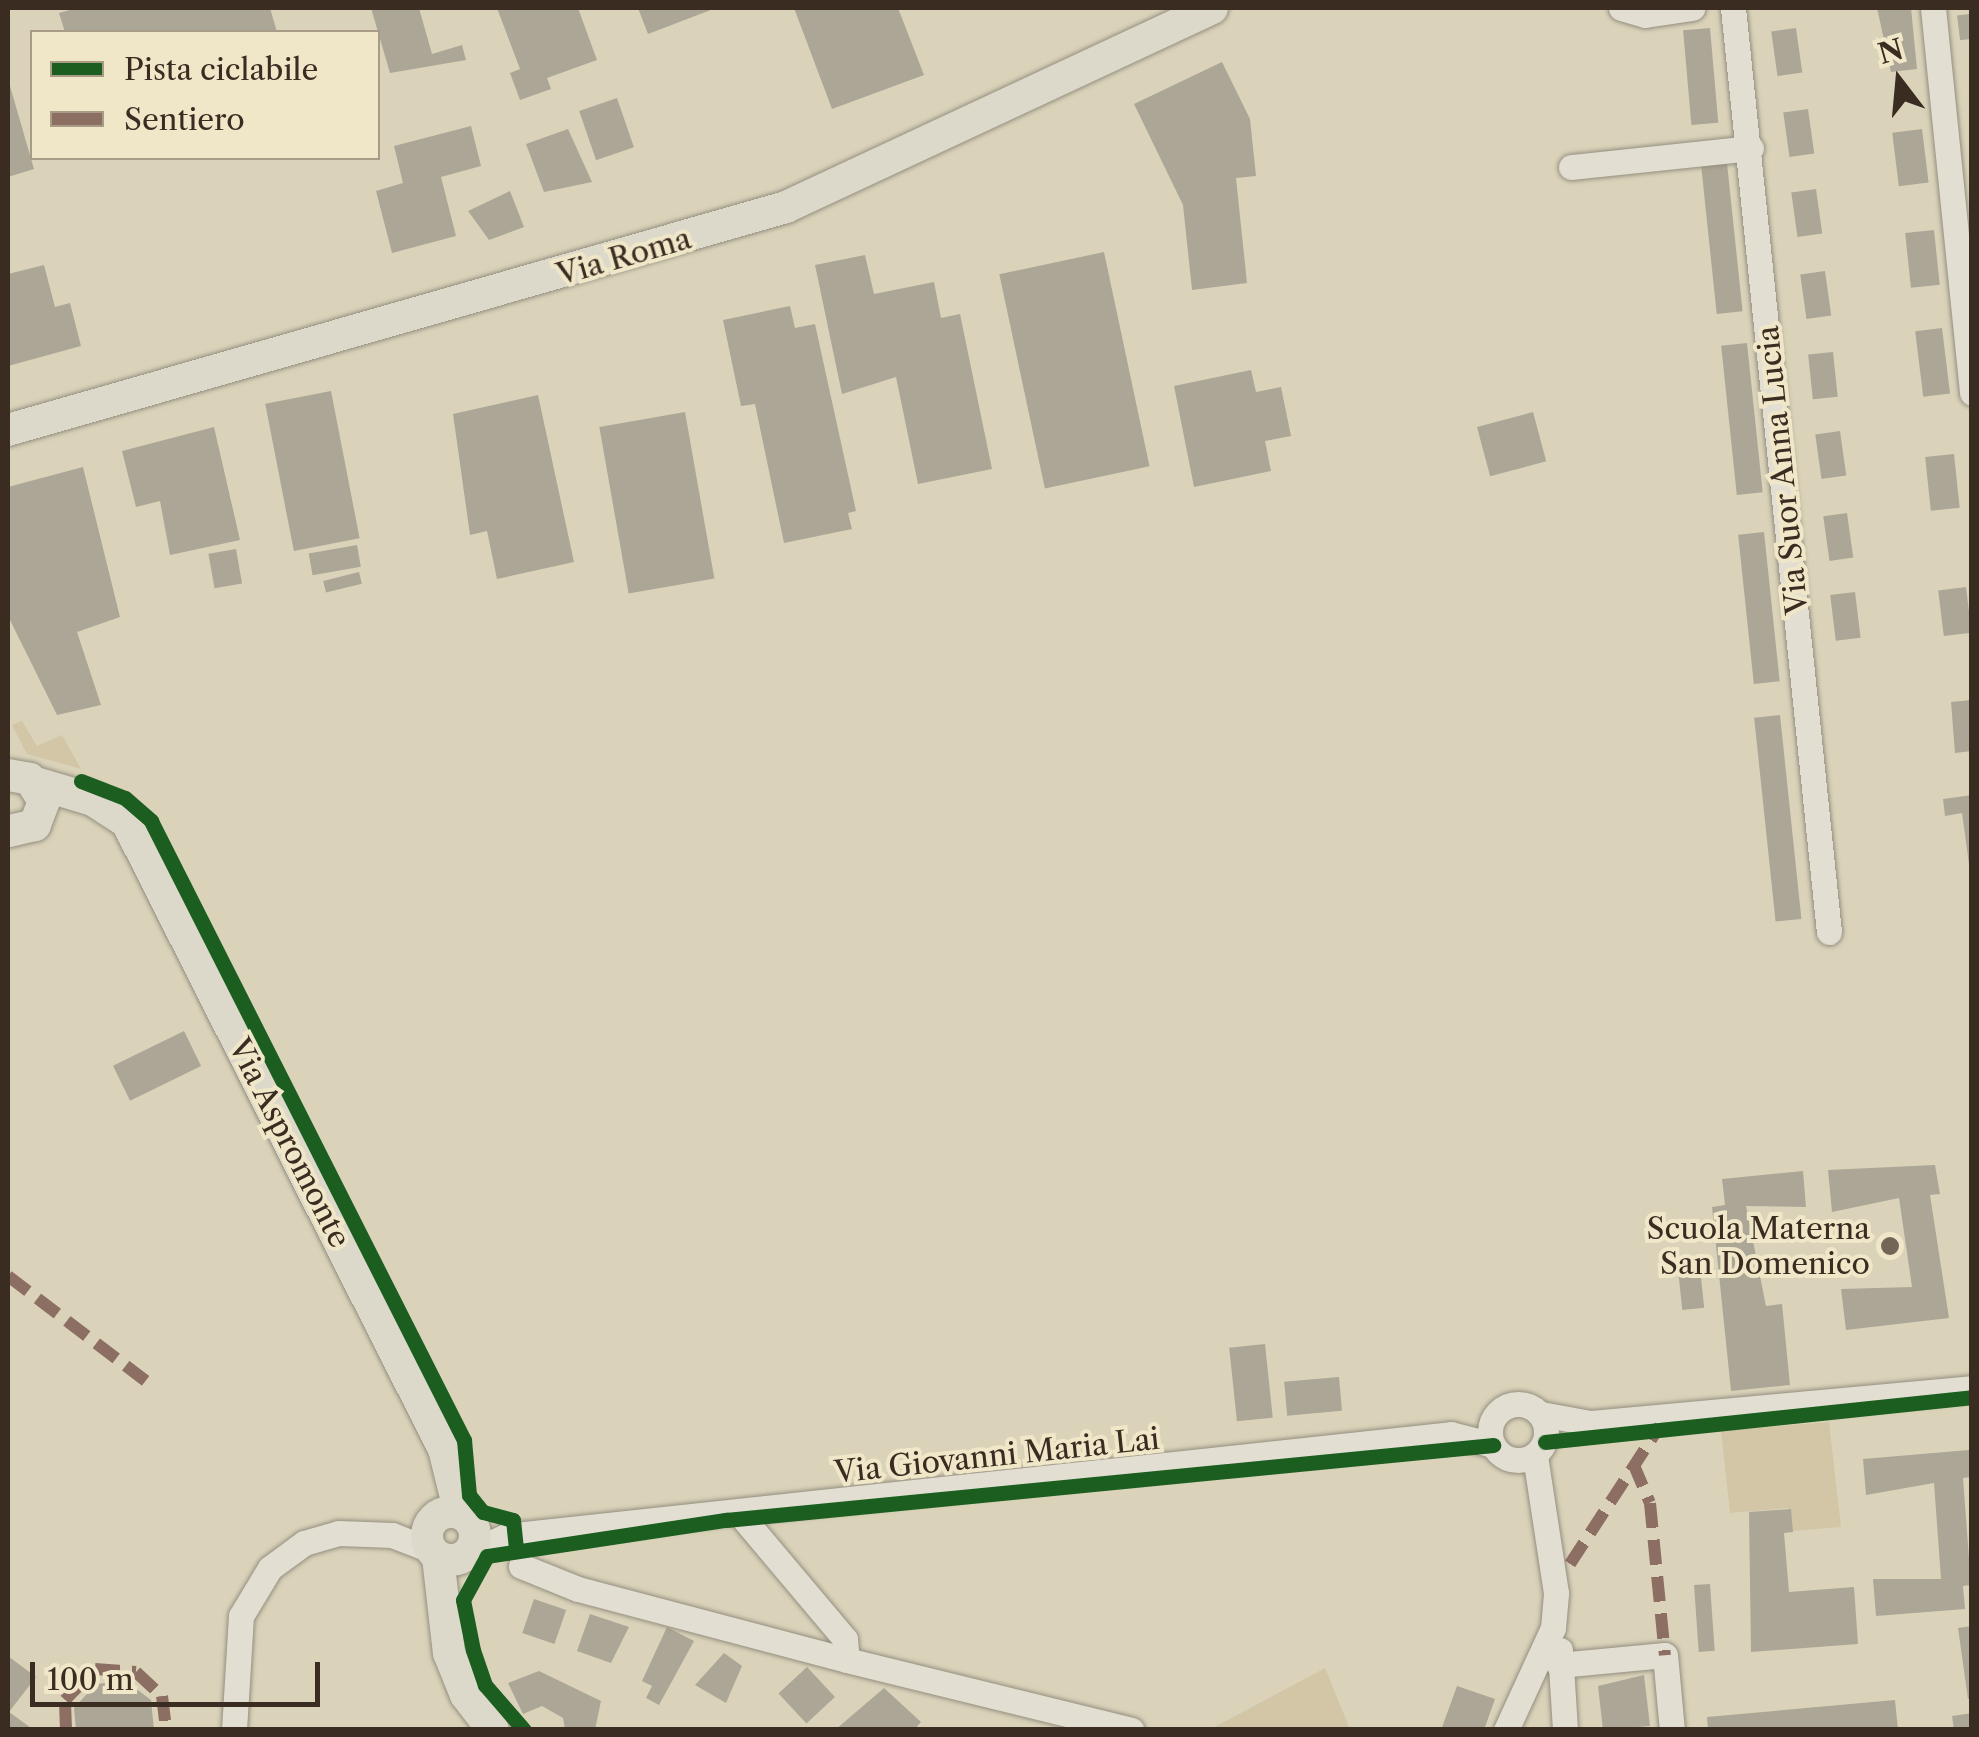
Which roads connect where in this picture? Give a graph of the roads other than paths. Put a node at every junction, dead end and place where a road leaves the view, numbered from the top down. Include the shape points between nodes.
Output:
1 (1212, 8) edge
2 (1621, 8) edge
3 (1692, 8) edge
4 (1733, 8) edge
5 (1933, 8) edge
6 (1751, 148) junction
7 (1571, 167) dead end
8 (1972, 393) edge
9 (8, 430) edge
10 (17, 770) edge
11 (108, 810) junction
12 (39, 819) junction
13 (8, 831) edge
14 (1829, 932) dead end
15 (1972, 1388) edge
16 (1494, 1417) junction
17 (1451, 1434) junction
18 (1535, 1442) junction
19 (1493, 1446) junction
20 (738, 1512) junction
21 (450, 1537) junction
22 (521, 1566) dead end
23 (1553, 1628) junction
24 (846, 1660) junction
25 (1559, 1672) junction
26 (1527, 1673) junction
27 (234, 1730) edge
28 (493, 1730) edge
29 (1132, 1730) edge
30 (1506, 1730) edge
31 (1565, 1730) edge
32 (1672, 1730) edge

1 - 9 main road, Via Roma via 786,207
2 - 3 street via 1645,15
4 - 6 street, Via Suor Anna Lucia
5 - 8 street
6 - 7 street
6 - 14 street, Via Suor Anna Lucia
10 - 11 main road, Via Aspromonte
10 - 12 main road via 44,801
11 - 12 main road
11 - 21 main road, Via Aspromonte via 136,840 444,1449
12 - 13 main road
15 - 18 street via 1584,1423
16 - 17 street, Via Giovanni Maria Lai
16 - 18 street, Via Giovanni Maria Lai via 1513,1404
16 - 19 street
17 - 19 street, Via Giovanni Maria Lai
17 - 20 street, Via Giovanni Maria Lai
18 - 19 street, Via Giovanni Maria Lai
18 - 23 street via 1556,1593
20 - 21 street, Via Giovanni Maria Lai
20 - 24 street via 845,1639
21 - 27 street via 322,1536 260,1578 241,1616
21 - 28 main road, Via Aspromonte via 449,1653 466,1696
22 - 24 street via 578,1589
23 - 25 street
23 - 26 street
24 - 29 street
25 - 26 street
25 - 31 street
25 - 32 street via 1665,1655
26 - 30 street

